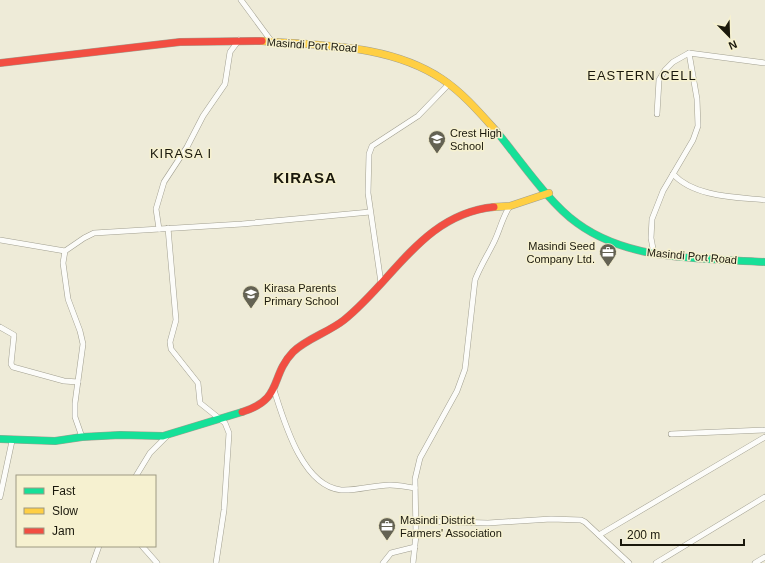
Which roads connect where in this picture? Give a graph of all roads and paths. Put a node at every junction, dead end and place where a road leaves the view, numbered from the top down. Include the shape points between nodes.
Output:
1 (242, 0) edge
2 (239, 40) junction
3 (272, 42) junction
4 (688, 53) junction
5 (0, 63) edge
6 (765, 63) edge
7 (448, 85) junction
8 (657, 114) dead end
9 (673, 174) junction
10 (549, 193) junction
11 (765, 200) edge
12 (510, 206) junction
13 (370, 212) junction
14 (168, 228) junction
15 (159, 229) junction
16 (0, 240) edge
17 (65, 251) junction
18 (654, 254) junction
19 (765, 262) edge
20 (381, 283) junction
21 (0, 327) edge
22 (78, 382) junction
23 (274, 390) junction
24 (219, 418) junction
25 (765, 430) edge
26 (671, 434) dead end
27 (168, 435) junction
28 (82, 437) junction
29 (765, 437) edge
30 (0, 439) edge
31 (12, 441) junction
32 (137, 475) edge
33 (415, 488) junction
34 (0, 497) edge
35 (765, 497) edge
36 (416, 521) junction
37 (599, 535) junction
38 (99, 547) edge
39 (143, 547) edge
40 (415, 548) junction
41 (765, 557) edge
42 (93, 563) edge
43 (157, 563) edge
44 (216, 563) edge
45 (383, 563) edge
46 (413, 563) edge
47 (629, 563) edge
48 (656, 563) edge
49 (755, 563) edge

1 - 3 street
2 - 3 main road, Masindi Port Road
2 - 5 main road, Masindi Port Road via 136,47
2 - 15 street via 230,52 225,84 164,182 156,209
3 - 7 main road, Masindi Port Road via 356,47 414,63
4 - 6 street
4 - 8 street via 665,70 659,80
4 - 9 street via 697,99 698,126 693,140
7 - 10 main road, Masindi Port Road via 496,132
7 - 13 street via 418,116 372,146 369,154
9 - 11 street via 681,182 715,194
9 - 18 street via 652,219 651,238
10 - 12 main road
10 - 18 main road, Masindi Port Road via 570,217 598,237
12 - 20 main road via 459,215 442,224 404,257
12 - 33 street via 504,213 493,244 475,280 465,369 461,383 422,452
13 - 14 street
13 - 20 street
14 - 15 street
14 - 24 street via 176,320 170,342 171,349 198,383 200,403
15 - 17 street via 94,233
16 - 17 street
17 - 22 street via 63,263 68,299 83,344
18 - 19 main road, Masindi Port Road
20 - 23 main road via 344,320 293,352
21 - 22 street via 15,338 11,364 13,367 64,382
22 - 28 street via 76,417
23 - 24 main road via 258,406
23 - 33 street via 287,429 315,478 339,489 390,485
24 - 27 main road
24 - 44 street via 227,426 230,441
25 - 26 street
27 - 28 main road
27 - 32 street via 150,453
28 - 31 main road via 55,441
29 - 37 street
30 - 31 main road
31 - 34 street
33 - 36 street
35 - 48 street
36 - 37 street via 494,523 579,520
36 - 40 street
37 - 47 street
38 - 42 street
39 - 43 street
40 - 45 street via 391,553
40 - 46 street
41 - 49 street

